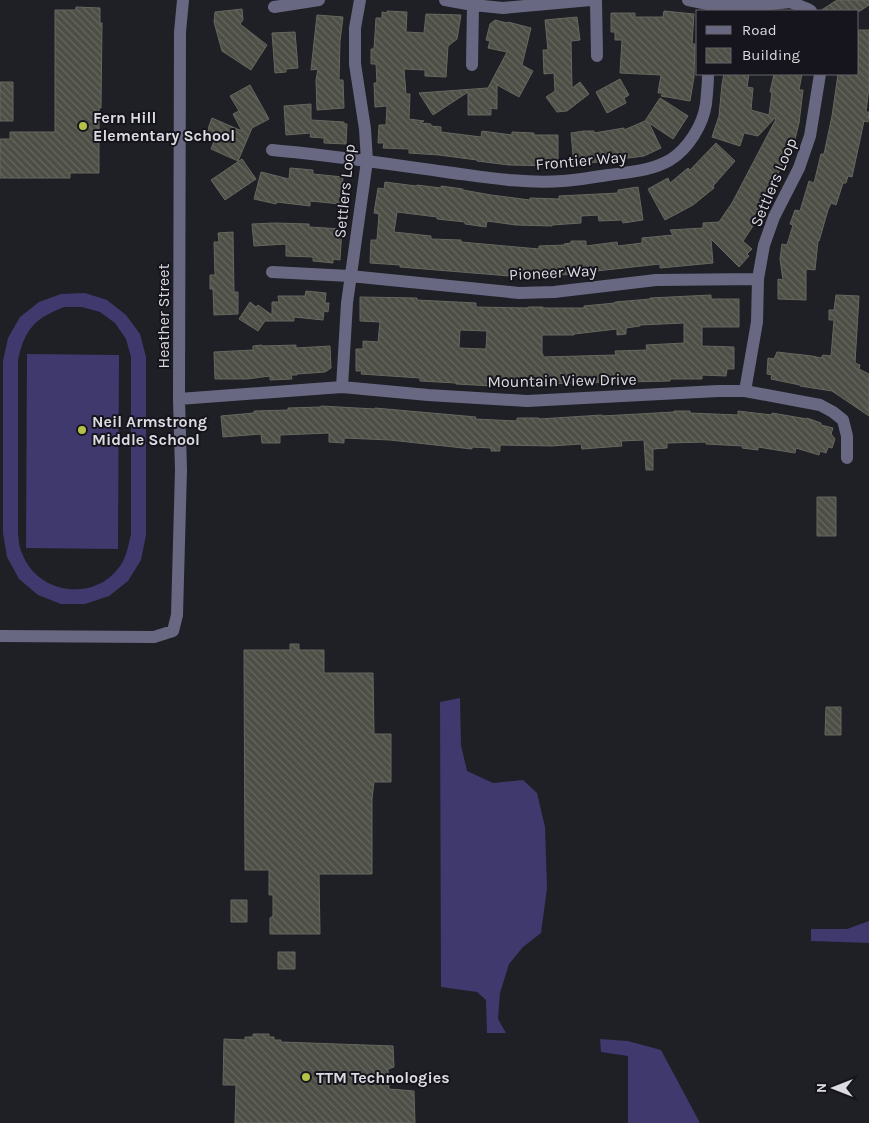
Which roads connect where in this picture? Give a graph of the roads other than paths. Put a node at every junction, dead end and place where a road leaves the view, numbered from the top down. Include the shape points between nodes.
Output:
1 (182, 0) edge
2 (319, 0) edge
3 (360, 0) edge
4 (445, 0) edge
5 (591, 0) edge
6 (596, 0) edge
7 (688, 0) edge
8 (503, 4) edge
9 (473, 5) junction
10 (274, 7) dead end
11 (713, 8) edge
12 (809, 10) edge
13 (597, 56) dead end
14 (472, 65) dead end
15 (708, 75) edge
16 (820, 75) edge
17 (272, 150) dead end
18 (367, 161) junction
19 (272, 272) dead end
20 (350, 276) junction
21 (758, 279) junction
22 (342, 387) junction
23 (745, 391) junction
24 (179, 399) junction
25 (847, 458) dead end
26 (0, 636) edge

1 - 24 street, Heather Street
2 - 10 street
3 - 18 street, Settlers Loop via 355,28 355,64
4 - 9 street
5 - 8 street
6 - 13 street
7 - 11 street
8 - 9 street
9 - 14 street
11 - 12 street via 790,2
15 - 18 street, Frontier Way via 706,106 697,130 685,147 656,167 562,181 482,178
16 - 21 street, Settlers Loop via 810,136 764,245
17 - 18 street, Frontier Way
18 - 20 street, Settlers Loop
19 - 20 street, Pioneer Way
20 - 21 street, Pioneer Way via 519,293 656,280
20 - 22 street, Settlers Loop
21 - 23 street, Settlers Loop via 757,322
22 - 23 street, Mountain View Drive via 527,401
22 - 24 street, Mountain View Drive
23 - 25 street, Mountain View Drive via 806,401 833,412 843,420
24 - 26 street, Heather Street via 181,470 177,615 173,631 154,637

